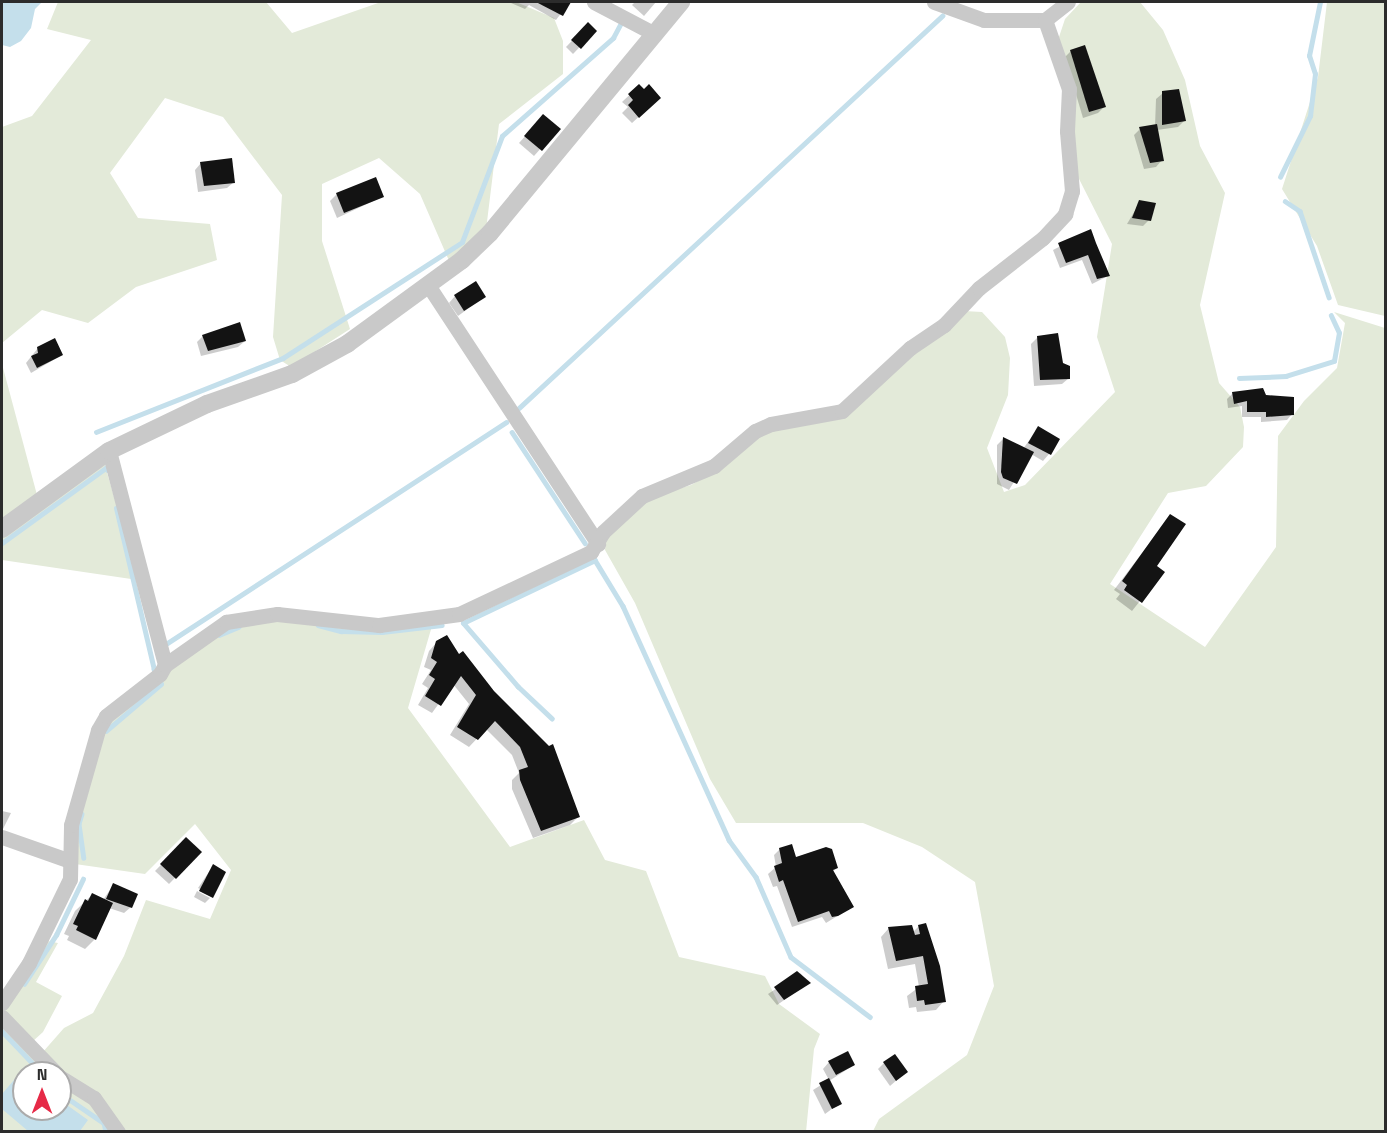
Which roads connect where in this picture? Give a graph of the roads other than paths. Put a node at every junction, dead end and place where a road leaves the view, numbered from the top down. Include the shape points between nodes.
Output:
1 (594, 2) edge
2 (681, 2) edge
3 (934, 2) edge
4 (1068, 2) edge
5 (1045, 20) junction
6 (655, 34) junction
7 (428, 285) junction
8 (109, 451) junction
9 (2, 529) edge
10 (598, 544) junction
11 (159, 673) junction
12 (2, 837) edge
13 (70, 861) junction
14 (2, 1003) edge
15 (2, 1017) edge
16 (44, 1061) edge
17 (72, 1084) edge
18 (118, 1131) edge

1 - 6 street
2 - 6 street
3 - 5 street via 984,20
4 - 5 street
5 - 10 street via 1069,89 1067,131 1072,191 1065,214 1043,238 979,288 944,325 910,348 842,411 771,424 755,431 714,466 642,496 603,532
6 - 7 street via 490,234
7 - 8 street via 346,344 292,374 207,404
7 - 10 street
8 - 9 street
8 - 11 street
10 - 11 street via 591,552 459,614 379,625 255,615 226,622
11 - 13 street via 106,716 98,730 71,825
12 - 13 street
13 - 14 street via 70,879 62,897 29,963
15 - 16 street
17 - 18 street via 94,1098

